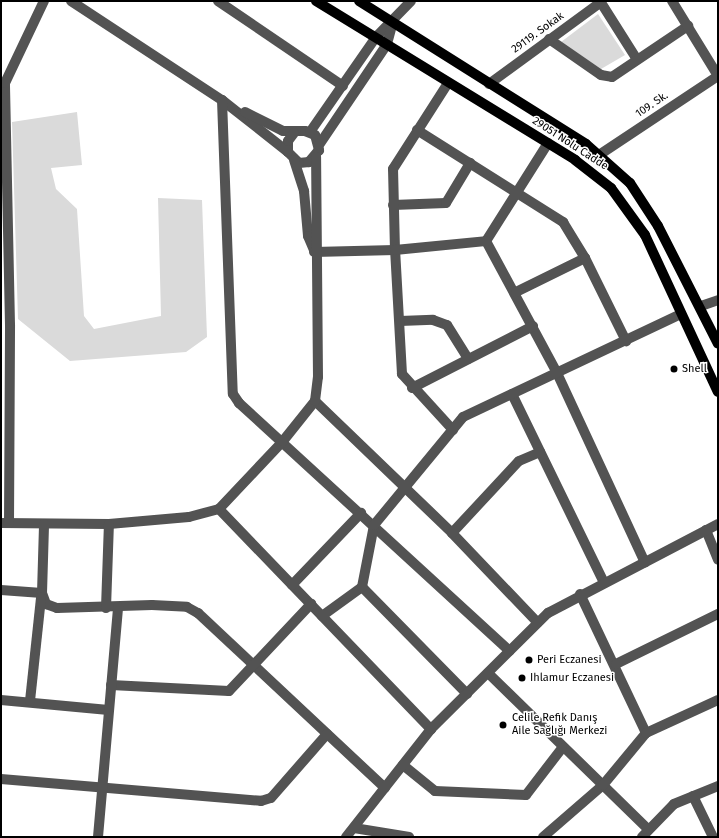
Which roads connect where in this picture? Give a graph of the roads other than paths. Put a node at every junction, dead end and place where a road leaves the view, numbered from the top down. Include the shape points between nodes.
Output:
1 (44, 1) edge
2 (71, 1) edge
3 (218, 1) edge
4 (316, 1) edge
5 (359, 1) edge
6 (411, 1) edge
7 (672, 1) edge
8 (601, 2) edge
9 (393, 22) junction
10 (688, 26) junction
11 (376, 37) junction
12 (549, 39) junction
13 (387, 44) junction
14 (636, 58) junction
15 (718, 76) edge
16 (448, 83) junction
17 (489, 84) junction
18 (343, 86) junction
19 (222, 100) junction
20 (3, 104) edge
21 (417, 130) junction
22 (310, 132) junction
23 (294, 133) junction
24 (548, 143) junction
25 (319, 145) junction
26 (288, 152) junction
27 (3, 155) edge
28 (599, 155) junction
29 (316, 156) junction
30 (294, 160) junction
31 (470, 163) junction
32 (517, 192) junction
33 (4, 205) edge
34 (393, 205) junction
35 (486, 241) junction
36 (395, 250) junction
37 (314, 252) junction
38 (585, 258) junction
39 (516, 292) junction
40 (718, 300) edge
41 (701, 306) junction
42 (681, 314) junction
43 (400, 321) junction
44 (533, 326) junction
45 (626, 341) junction
46 (718, 344) edge
47 (10, 359) junction
48 (468, 359) junction
49 (1, 368) edge
50 (557, 373) junction
51 (412, 388) junction
52 (718, 392) edge
53 (512, 394) junction
54 (315, 401) junction
55 (453, 430) junction
56 (284, 441) junction
57 (5, 451) edge
58 (540, 452) junction
59 (405, 489) junction
60 (219, 509) junction
61 (361, 513) junction
62 (5, 523) edge
63 (44, 524) junction
64 (109, 524) junction
65 (718, 524) edge
66 (374, 525) junction
67 (706, 530) junction
68 (452, 533) junction
69 (718, 560) edge
70 (645, 563) junction
71 (604, 582) junction
72 (292, 585) junction
73 (362, 587) junction
74 (1, 590) edge
75 (580, 594) junction
76 (42, 595) junction
77 (311, 604) junction
78 (106, 608) junction
79 (118, 608) junction
80 (718, 614) edge
81 (322, 616) junction
82 (538, 623) junction
83 (510, 651) junction
84 (616, 664) junction
85 (256, 666) junction
86 (488, 673) junction
87 (111, 685) junction
88 (467, 694) junction
89 (1, 700) edge
90 (718, 700) edge
91 (30, 701) junction
92 (109, 710) junction
93 (431, 729) junction
94 (646, 732) junction
95 (327, 734) junction
96 (562, 748) junction
97 (403, 766) junction
98 (1, 778) edge
99 (603, 785) junction
100 (718, 786) edge
101 (103, 787) junction
102 (385, 788) junction
103 (693, 796) junction
104 (354, 828) junction
105 (645, 833) edge
106 (98, 837) edge
107 (346, 837) edge
108 (409, 837) edge
109 (543, 837) edge
110 (713, 837) edge

1 - 20 street via 5,83
2 - 19 street
3 - 18 street
4 - 11 main road, 29051 Nolu Cadde
5 - 9 main road, 29051 Nolu Cadde
6 - 9 street
7 - 10 street
8 - 12 street, 29119. Sokak
8 - 14 street
9 - 11 street
9 - 13 street
9 - 17 main road, 29051 Nolu Cadde
10 - 14 street
10 - 15 street
11 - 13 main road, 29051 Nolu Cadde
11 - 18 street
12 - 14 street via 606,77
12 - 17 street, 29119. Sokak
13 - 16 main road, 29051 Nolu Cadde
13 - 25 street
15 - 28 street, 109. Sk.
16 - 21 street
16 - 24 main road, 29051 Nolu Cadde
17 - 28 main road, 29051 Nolu Cadde
18 - 22 street
19 - 23 street
19 - 26 street
19 - 56 street via 230,385 239,404
20 - 27 street
21 - 31 street
21 - 34 street via 393,169
22 - 23 street
22 - 25 street
23 - 26 street via 288,141
24 - 32 street
24 - 42 main road, 29051 Nolu Cadde via 592,171 622,199 645,235
25 - 29 street
26 - 30 street
27 - 33 street
28 - 41 main road, 29051 Nolu Cadde via 630,183 658,226
29 - 30 street via 304,163
29 - 37 street via 319,224
30 - 37 street via 304,191 308,236
31 - 32 street
31 - 34 street via 446,202
32 - 35 street
32 - 38 street via 562,222
33 - 47 street
34 - 36 street
35 - 36 street
35 - 39 street
36 - 37 street
36 - 43 street
37 - 54 street via 318,377
38 - 39 street
38 - 45 street
39 - 44 street
40 - 41 street
41 - 46 main road, 29051 Nolu Cadde
42 - 45 street
42 - 52 main road, 29051 Nolu Cadde
43 - 48 street via 433,320 446,325
43 - 51 street via 402,374
44 - 48 street
44 - 50 street
45 - 50 street
47 - 49 street
47 - 57 street
48 - 51 street
50 - 53 street
50 - 70 street
51 - 55 street
53 - 55 street via 463,417
53 - 58 street
54 - 56 street
54 - 59 street
55 - 59 street
56 - 60 street
56 - 61 street
57 - 62 street
58 - 68 street via 519,461
58 - 71 street
59 - 66 street
59 - 68 street
60 - 64 street via 189,517
60 - 72 street
61 - 66 street
61 - 72 street
62 - 63 street
63 - 64 street
63 - 76 street
64 - 78 street
65 - 67 street
66 - 73 street
66 - 83 street
67 - 69 street
67 - 70 street
68 - 82 street
70 - 71 street
71 - 75 street
72 - 77 street
73 - 81 street
73 - 88 street
74 - 76 street
75 - 82 street
75 - 84 street
76 - 78 street via 57,608
76 - 91 street
77 - 81 street
77 - 85 street
78 - 79 street
79 - 85 street via 187,607 198,612
79 - 87 street
80 - 84 street
81 - 93 street
82 - 83 street
83 - 86 street
84 - 94 street
85 - 87 street via 229,690
85 - 95 street
86 - 88 street
86 - 96 street
87 - 92 street
88 - 93 street
89 - 91 street
90 - 94 street
91 - 92 street
92 - 101 street
93 - 97 street
94 - 99 street
95 - 101 street via 271,798 261,801
95 - 102 street
96 - 97 street via 526,795 442,792 424,785
96 - 99 street
97 - 102 street
98 - 101 street
99 - 105 street
99 - 109 street
100 - 103 street
101 - 106 street
102 - 104 street
103 - 105 street via 674,804
103 - 110 street
104 - 107 street
104 - 108 street

